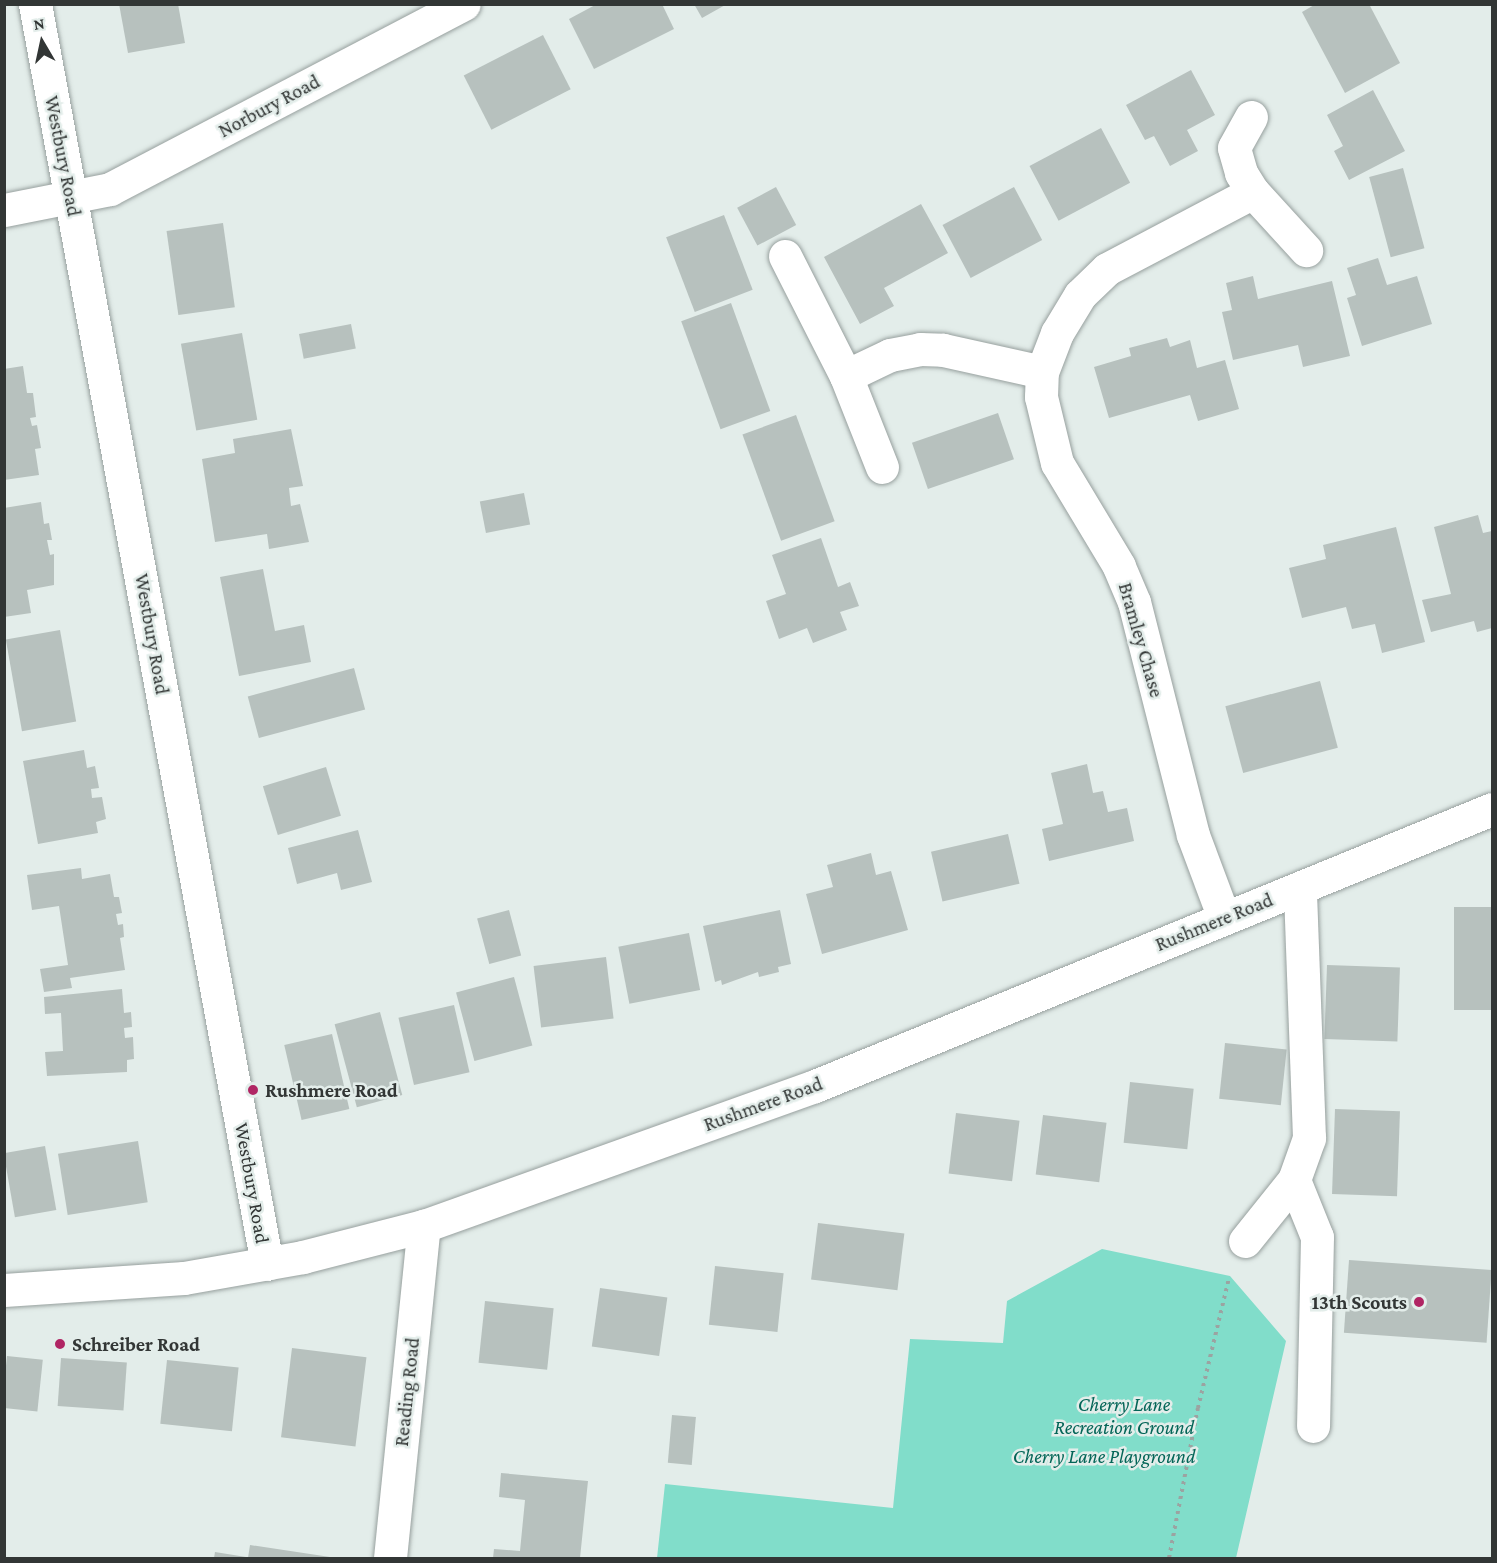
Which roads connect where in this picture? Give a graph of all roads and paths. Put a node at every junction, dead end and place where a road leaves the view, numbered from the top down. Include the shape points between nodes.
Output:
1 (35, 4) edge
2 (464, 4) edge
3 (1251, 117) dead end
4 (1253, 192) junction
5 (70, 198) junction
6 (4, 210) edge
7 (1306, 250) dead end
8 (785, 256) dead end
9 (1042, 372) junction
10 (846, 376) junction
11 (882, 467) dead end
12 (1492, 809) edge
13 (1300, 888) junction
14 (1224, 918) junction
15 (1294, 1180) junction
16 (424, 1226) junction
17 (1245, 1241) joint
18 (267, 1264) junction
19 (4, 1290) edge
20 (1313, 1426) dead end
21 (390, 1558) edge
22 (1169, 1558) edge

1 - 5 street, Westbury Road
2 - 5 street, Norbury Road via 110,189
3 - 4 street via 1234,148 1241,173
4 - 7 street
4 - 9 street, Bramley Chase via 1107,269 1080,295 1057,333
5 - 6 street, Norbury Road
5 - 18 street, Westbury Road
8 - 10 street
9 - 10 street via 920,349 890,355
9 - 14 street, Bramley Chase via 1041,397 1057,463 1119,566 1134,602 1193,835
10 - 11 street
12 - 13 street, Rushmere Road
13 - 14 street, Rushmere Road
13 - 15 street via 1309,1138
14 - 16 street, Rushmere Road via 815,1086
15 - 17 street
15 - 20 street via 1317,1237
16 - 18 street, Rushmere Road
16 - 21 street, Reading Road
17 - 22 path via 1227,1287 1198,1408
18 - 19 street, Rushmere Road via 118,1285

